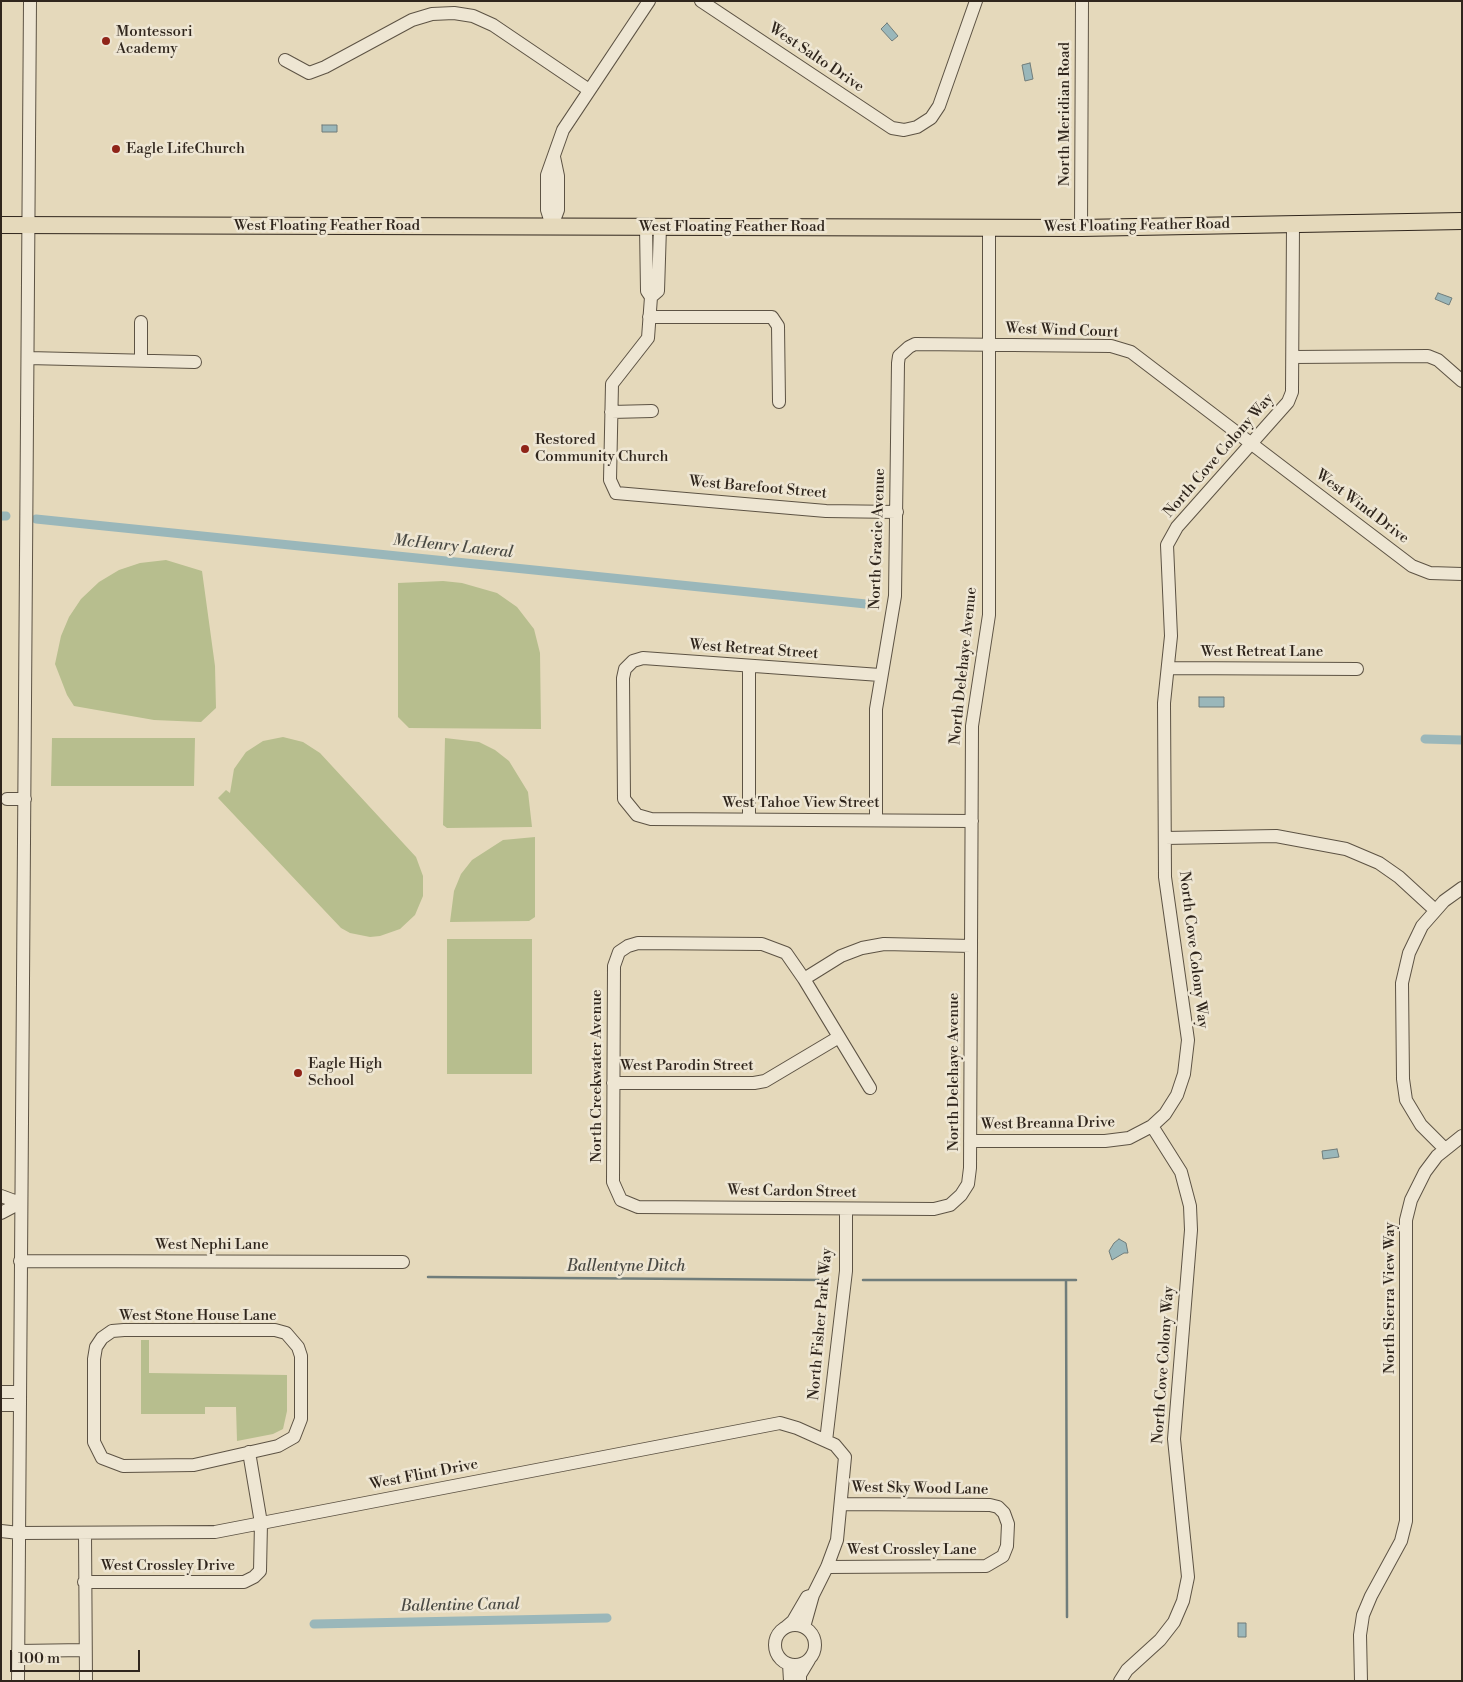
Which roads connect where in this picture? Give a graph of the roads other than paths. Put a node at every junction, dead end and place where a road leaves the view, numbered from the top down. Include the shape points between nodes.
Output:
1 (30, 1) edge
2 (649, 1) edge
3 (701, 1) edge
4 (976, 1) edge
5 (1082, 1) edge
6 (285, 60) dead end
7 (590, 90) junction
8 (1462, 221) edge
9 (1293, 224) junction
10 (1, 226) edge
11 (28, 226) junction
12 (552, 226) junction
13 (653, 227) junction
14 (989, 227) junction
15 (1080, 228) junction
16 (649, 317) junction
17 (141, 322) dead end
18 (989, 345) junction
19 (903, 350) joint
20 (1293, 357) junction
21 (28, 358) junction
22 (141, 360) junction
23 (195, 362) dead end
24 (1462, 381) edge
25 (778, 402) dead end
26 (652, 411) dead end
27 (611, 412) junction
28 (1252, 444) junction
29 (897, 512) junction
30 (1462, 574) edge
31 (749, 666) junction
32 (1168, 668) junction
33 (1357, 669) dead end
34 (880, 675) junction
35 (3, 799) edge
36 (26, 799) junction
37 (632, 811) joint
38 (749, 819) junction
39 (876, 820) junction
40 (972, 821) junction
41 (1165, 838) junction
42 (1462, 888) edge
43 (1434, 910) junction
44 (971, 946) junction
45 (804, 979) junction
46 (839, 1037) junction
47 (613, 1082) junction
48 (870, 1088) dead end
49 (1152, 1126) junction
50 (1462, 1136) edge
51 (970, 1141) junction
52 (1445, 1148) junction
53 (961, 1195) joint
54 (1, 1196) edge
55 (621, 1200) joint
56 (20, 1203) junction
57 (846, 1209) junction
58 (1, 1213) edge
59 (20, 1261) junction
60 (403, 1262) dead end
61 (1, 1392) edge
62 (20, 1399) junction
63 (1, 1405) edge
64 (826, 1441) junction
65 (249, 1452) junction
66 (841, 1504) junction
67 (261, 1523) junction
68 (1, 1531) edge
69 (85, 1533) junction
70 (19, 1534) junction
71 (997, 1561) joint
72 (827, 1567) junction
73 (84, 1582) junction
74 (812, 1594) junction
75 (804, 1627) junction
76 (786, 1628) junction
77 (85, 1650) junction
78 (18, 1651) junction
79 (809, 1660) junction
80 (789, 1664) junction
81 (18, 1681) edge
82 (86, 1681) edge
83 (790, 1681) edge
84 (800, 1681) edge
85 (1120, 1681) edge
86 (1361, 1681) edge

1 - 11 street
2 - 7 street
3 - 4 street, West Salto Drive via 892,128 904,130 917,127 931,118 939,106
5 - 15 street, North Meridian Road
6 - 7 street via 309,72 325,67 412,20 432,14 454,13 473,16 492,25
7 - 12 street via 563,130 547,175 546,210
8 - 9 main road, West Floating Feather Road
9 - 15 main road, West Floating Feather Road
9 - 20 street, North Cove Colony Way
10 - 11 main road, West Floating Feather Road
11 - 12 main road, West Floating Feather Road
11 - 21 street
12 - 13 main road, West Floating Feather Road
13 - 14 main road, West Floating Feather Road
13 - 16 street via 658,291 651,297
14 - 15 main road, West Floating Feather Road
14 - 18 street, North Delehaye Avenue
16 - 25 street via 772,317 778,326
16 - 27 street via 648,338 612,384
17 - 22 street
18 - 19 street, West Wind Court via 916,344
18 - 28 street, West Wind Court via 1121,348 1131,352
18 - 40 street, North Delehaye Avenue via 989,615 972,726
19 - 29 street, North Gracie Avenue via 898,363
20 - 24 street via 1428,356 1438,360
20 - 28 street, North Cove Colony Way via 1293,382 1288,402
21 - 22 street
21 - 36 street
22 - 23 street
26 - 27 street
27 - 29 street, West Barefoot Street via 610,480 616,492 826,511
28 - 30 street, West Wind Drive via 1412,566 1430,573
28 - 32 street, North Cove Colony Way via 1177,527 1167,545 1171,608
29 - 34 street, North Gracie Avenue via 895,596
31 - 34 street, West Retreat Street
31 - 37 street, West Retreat Street via 644,658 628,665 623,678 623,791
31 - 38 street
32 - 33 street, West Retreat Lane
32 - 41 street, North Cove Colony Way via 1164,703
34 - 39 street, North Gracie Avenue via 876,709
35 - 36 street
36 - 56 street
37 - 38 street, West Tahoe View Street via 651,819
38 - 39 street, West Tahoe View Street
39 - 40 street, West Tahoe View Street
40 - 44 street, North Delehaye Avenue
41 - 43 street via 1276,836 1346,849 1379,863 1400,877
41 - 49 street, North Cove Colony Way via 1166,887 1188,1050 1177,1095 1165,1114
42 - 43 street
43 - 52 street via 1412,944 1404,973 1403,1079 1406,1100 1414,1117
44 - 45 street via 884,944 862,948
44 - 51 street, North Delehaye Avenue
45 - 46 street
45 - 47 street, North Creekwater Avenue via 786,954 762,944 628,946 619,952 614,966
46 - 47 street, West Parodin Street via 765,1081
46 - 48 street
47 - 55 street, North Creekwater Avenue via 613,1182
49 - 51 street, West Breanna Drive via 1118,1140
49 - 85 street, North Cove Colony Way via 1181,1172 1190,1206 1191,1230 1174,1439 1188,1577 1184,1601 1174,1622
50 - 52 street, North Sierra View Way
51 - 53 street, North Delehaye Avenue via 968,1184
52 - 86 street, North Sierra View Way via 1419,1181 1406,1220 1406,1521 1401,1541 1363,1615
53 - 57 street, West Cardon Street via 950,1204 934,1209
54 - 56 street
55 - 57 street, West Cardon Street via 638,1207
56 - 58 street
56 - 59 street
57 - 64 street, North Fisher Park Way via 846,1271
59 - 60 street, West Nephi Lane
59 - 62 street
61 - 62 street
62 - 63 street
62 - 70 street
64 - 66 street, West Flint Drive via 835,1445 846,1462
64 - 67 street, West Flint Drive via 789,1425 767,1425
65 - 65 street, West Stone House Lane via 194,1465 123,1466 102,1458 94,1442 94,1358 102,1338 112,1331 124,1330 275,1330 286,1333 293,1339 301,1356 300,1419 294,1437 278,1446
65 - 67 street
66 - 71 street, West Sky Wood Lane via 998,1507 1008,1524 1007,1546
66 - 72 street via 837,1540
67 - 69 street, West Flint Drive via 215,1532
67 - 73 street, West Crossley Drive via 260,1572 244,1582
68 - 70 street, West Flint Drive
69 - 70 street, West Flint Drive
69 - 73 street
70 - 78 street
71 - 72 street, West Crossley Lane via 986,1566
72 - 74 street
73 - 77 street
74 - 75 street
74 - 76 street via 806,1597
75 - 76 street via 792,1625
75 - 79 street via 815,1640
76 - 80 street via 777,1637 776,1650
77 - 78 street
77 - 82 street
78 - 81 street
79 - 80 street
79 - 84 street
80 - 83 street

